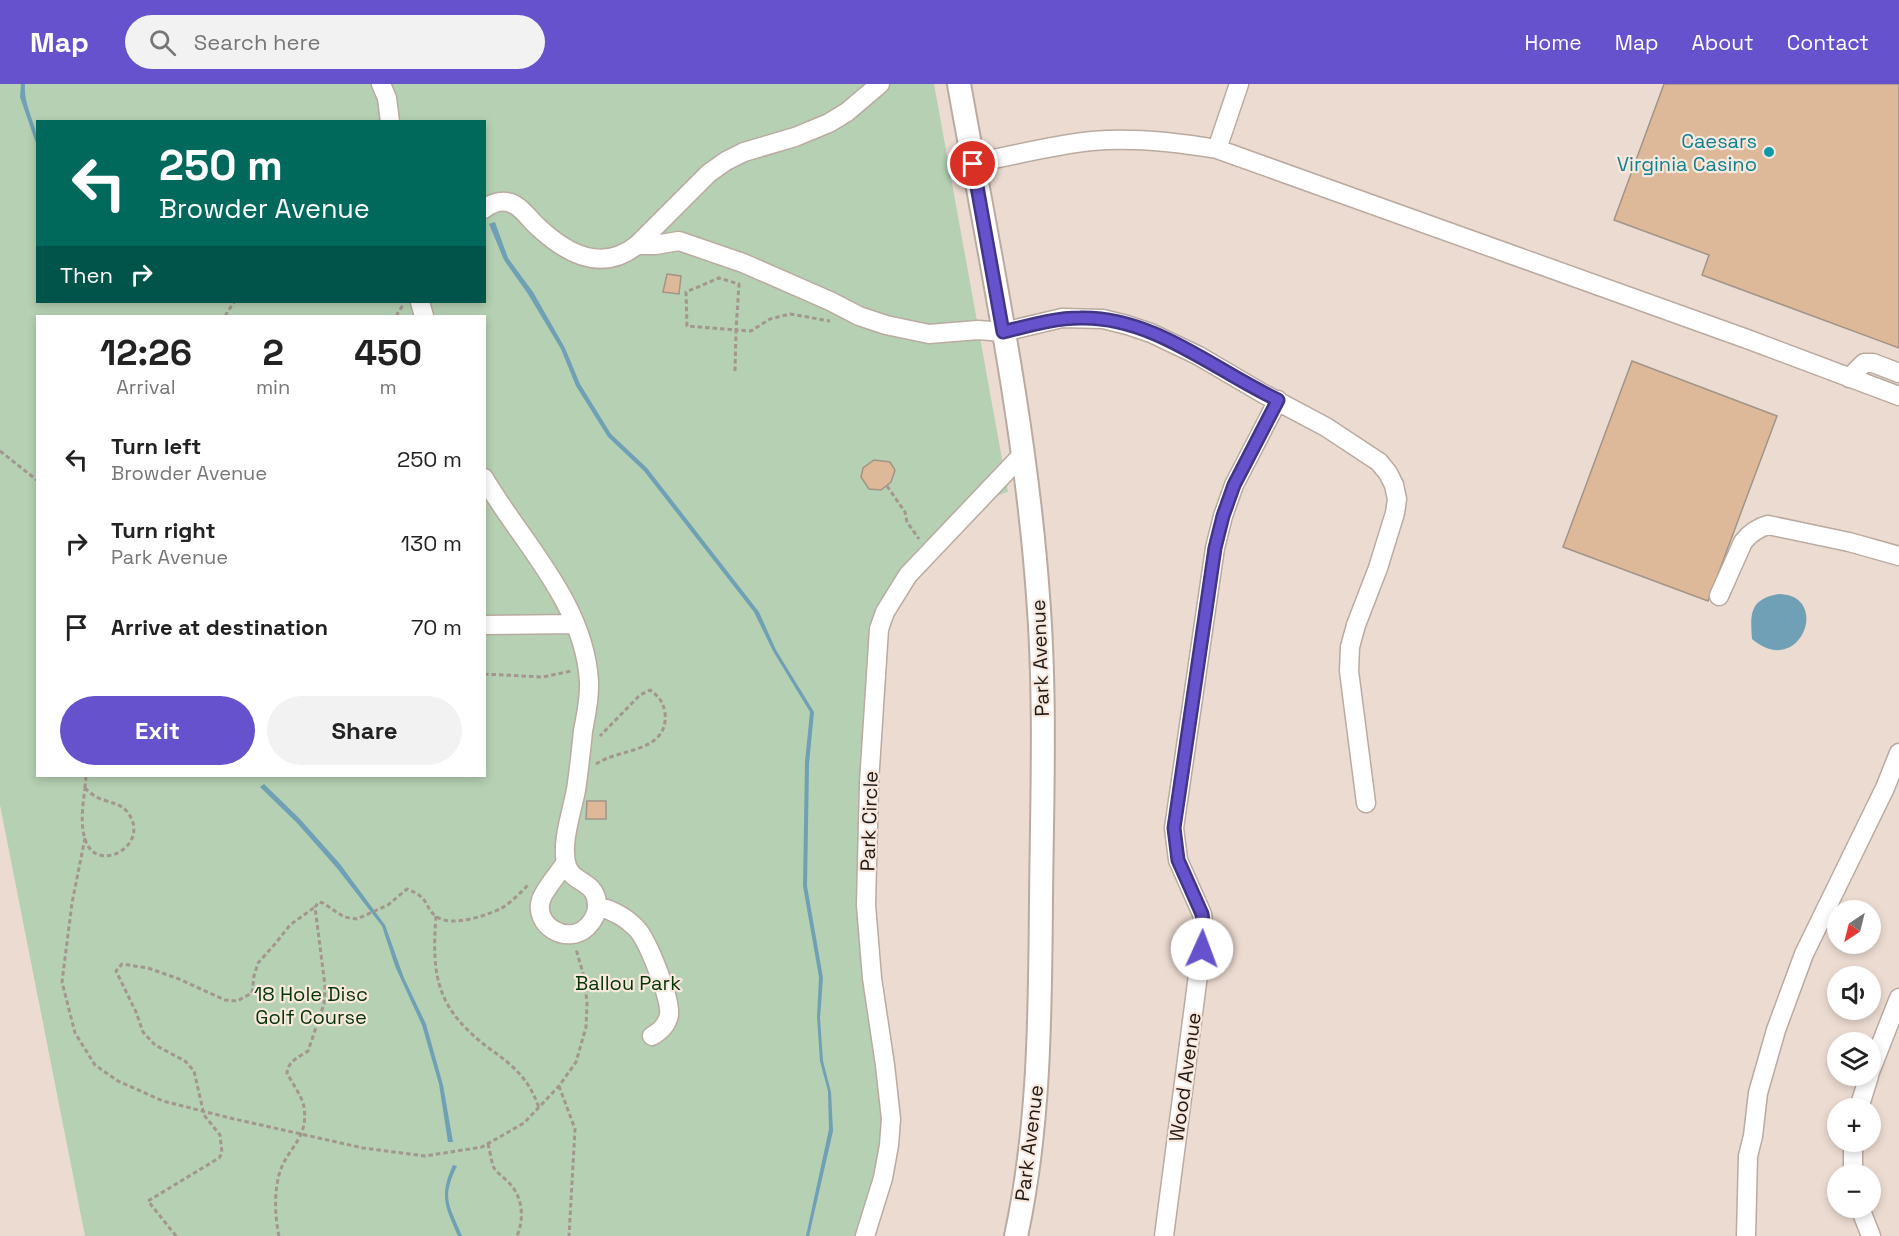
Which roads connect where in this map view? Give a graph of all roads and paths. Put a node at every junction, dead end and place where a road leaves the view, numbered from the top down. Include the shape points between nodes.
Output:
1 (381, 84) edge
2 (880, 84) edge
3 (959, 84) edge
4 (1239, 84) edge
5 (390, 120) edge
6 (1217, 149) junction
7 (973, 164) junction
8 (486, 208) edge
9 (637, 245) junction
10 (412, 303) edge
11 (397, 315) edge
12 (423, 315) edge
13 (832, 322) dead end
14 (735, 330) junction
15 (1003, 332) junction
16 (735, 371) dead end
17 (1899, 373) edge
18 (1849, 378) junction
19 (1899, 396) edge
20 (1278, 400) junction
21 (0, 451) edge
22 (1023, 454) junction
23 (36, 479) edge
24 (486, 481) edge
25 (887, 486) dead end
26 (931, 551) junction
27 (1899, 556) edge
28 (1719, 596) dead end
29 (575, 624) junction
30 (486, 625) edge
31 (588, 669) junction
32 (486, 674) edge
33 (1899, 753) edge
34 (580, 757) junction
35 (577, 776) junction
36 (86, 777) edge
37 (85, 788) junction
38 (1366, 802) dead end
39 (85, 838) junction
40 (566, 862) junction
41 (530, 883) dead end
42 (597, 906) junction
43 (315, 907) junction
44 (436, 916) junction
45 (573, 935) junction
46 (1899, 998) edge
47 (652, 1036) dead end
48 (1881, 1045) edge
49 (559, 1086) junction
50 (539, 1108) junction
51 (202, 1111) junction
52 (303, 1134) junction
53 (488, 1144) junction
54 (1864, 1218) edge
55 (176, 1236) edge
56 (279, 1236) edge
57 (517, 1236) edge
58 (569, 1236) edge
59 (865, 1236) edge
60 (1016, 1236) edge
61 (1164, 1236) edge
62 (1746, 1236) edge
63 (1871, 1236) edge

1 - 5 street
2 - 9 street via 829,123 726,161
3 - 7 main road, Park Avenue
4 - 6 street
6 - 7 street via 1149,141 1092,141
6 - 18 street
7 - 15 main road, Park Avenue
8 - 9 street via 495,203 513,204 546,235 588,258 614,258
9 - 15 street via 679,241 743,263 886,325 929,334
10 - 11 path
10 - 12 street
13 - 14 path via 790,314 770,319 751,331
14 - 14 path via 739,284 719,278 686,292 687,326
14 - 16 path
15 - 20 street via 1062,318 1102,319 1127,325 1199,356
15 - 22 main road, Park Avenue
17 - 18 street via 1864,363
18 - 19 street
20 - 38 street via 1379,462 1394,485 1395,513 1350,647 1350,690
20 - 61 street, Wood Avenue via 1234,485 1215,548 1174,828 1178,860 1202,914 1204,929
21 - 23 path
22 - 26 street, Park Circle
22 - 60 main road, Park Avenue via 1038,596 1041,675 1040,1022 1030,1144
24 - 29 street via 561,595
25 - 26 path via 917,537
26 - 59 street, Park Circle via 908,575 885,612 877,648 866,905 891,1119 883,1178
27 - 28 street via 1768,525 1743,542
29 - 30 street
29 - 31 street
31 - 32 path via 543,677
31 - 34 street
33 - 62 street via 1804,954 1776,1030 1758,1093 1748,1156
34 - 35 street
34 - 35 path via 640,695 650,690 664,704 661,732 652,743 603,760
35 - 40 street
36 - 37 path
37 - 39 path
37 - 39 path via 127,811 134,827 128,846 115,855 96,853
39 - 51 path via 62,982 75,1033 95,1065 118,1081 163,1101
40 - 42 street via 576,879 585,882 594,893
40 - 45 street via 543,894 540,910 543,919 557,932
41 - 44 path via 501,908 452,922
42 - 45 street via 592,922
42 - 47 street via 624,918 646,943 669,1007 666,1024
43 - 44 path via 319,902 344,917 362,918 388,905 407,889 423,897
43 - 51 path via 290,925 258,963 252,993 237,1001 225,1000 148,968 122,964 116,971 143,1032 155,1045 185,1061 194,1071
43 - 52 path via 324,1004 308,1051 287,1069 304,1104
44 - 50 path via 434,953 440,989 449,1008 464,1027 522,1076
45 - 49 path via 584,977 586,1027 576,1062
46 - 48 street
49 - 50 path
49 - 58 path via 574,1130
50 - 53 path via 524,1123
51 - 52 path
51 - 55 path via 220,1135 219,1158 148,1201
52 - 53 path via 363,1148 425,1156
52 - 56 path via 279,1175 275,1217
53 - 57 path via 494,1167 518,1196 522,1215
54 - 63 street

